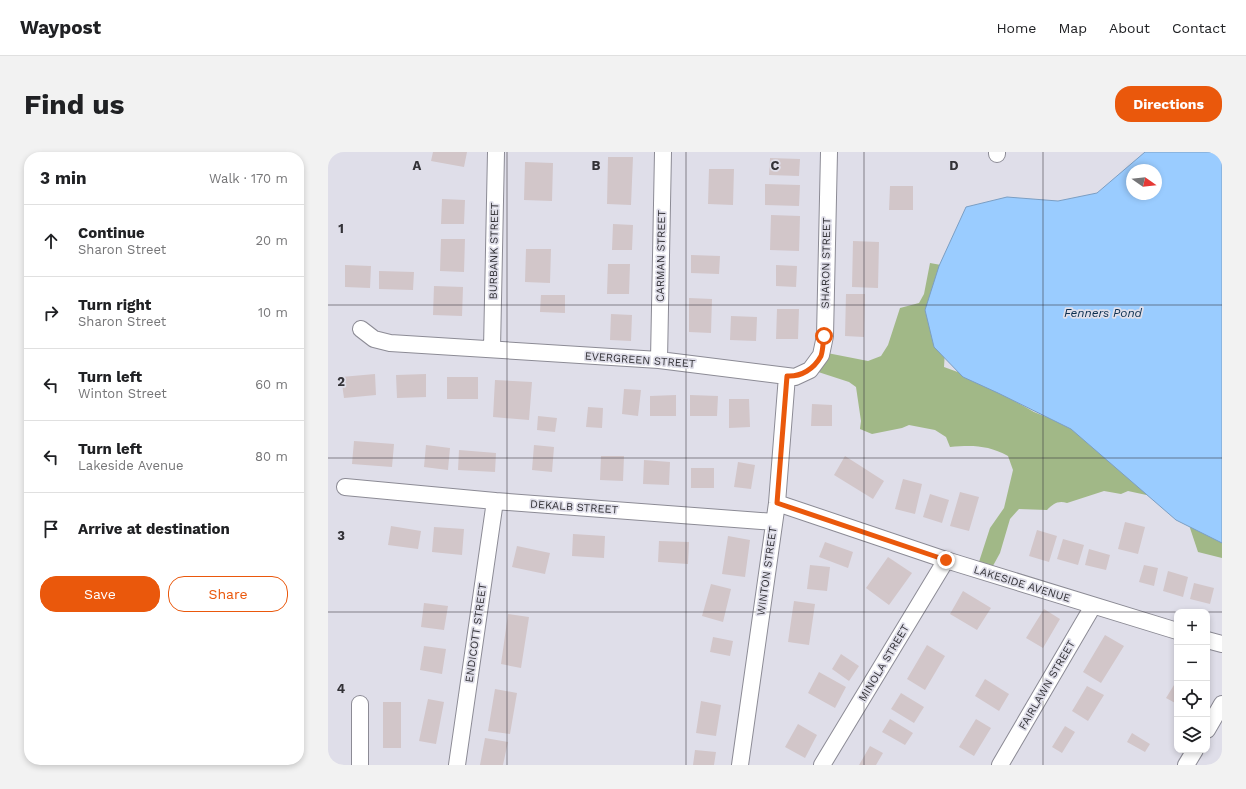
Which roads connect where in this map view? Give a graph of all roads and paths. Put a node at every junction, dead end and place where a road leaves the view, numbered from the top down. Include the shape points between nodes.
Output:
1 (496, 152) edge
2 (663, 152) edge
3 (828, 152) edge
4 (361, 329) dead end
5 (492, 349) junction
6 (659, 360) junction
7 (787, 376) junction
8 (345, 487) dead end
9 (495, 501) junction
10 (777, 503) junction
11 (774, 522) junction
12 (946, 560) junction
13 (1093, 606) junction
14 (1174, 630) edge
15 (1210, 641) edge
16 (1222, 644) edge
17 (360, 704) dead end
18 (1222, 704) edge
19 (1210, 725) edge
20 (1193, 753) edge
21 (360, 765) edge
22 (457, 765) edge
23 (740, 765) edge
24 (822, 765) edge
25 (1000, 765) edge
26 (1186, 765) edge

1 - 5 street, BURBANK STREET
2 - 6 street, CARMAN STREET
3 - 7 street, SHARON STREET via 824,336 821,355 810,370 795,377
4 - 5 street, EVERGREEN STREET via 374,338 390,343
5 - 6 street, EVERGREEN STREET
6 - 7 street, EVERGREEN STREET
7 - 10 street, WINTON STREET
8 - 9 street, DEKALB STREET
9 - 11 street, DEKALB STREET
9 - 22 street, ENDICOTT STREET
10 - 11 street, WINTON STREET
10 - 12 street, LAKESIDE AVENUE
11 - 23 street, WINTON STREET
12 - 13 street, LAKESIDE AVENUE
12 - 24 street, MINOLA STREET
13 - 14 street, LAKESIDE AVENUE
13 - 25 street, FAIRLAWN STREET
15 - 16 street
17 - 21 street
18 - 19 street
20 - 26 street

